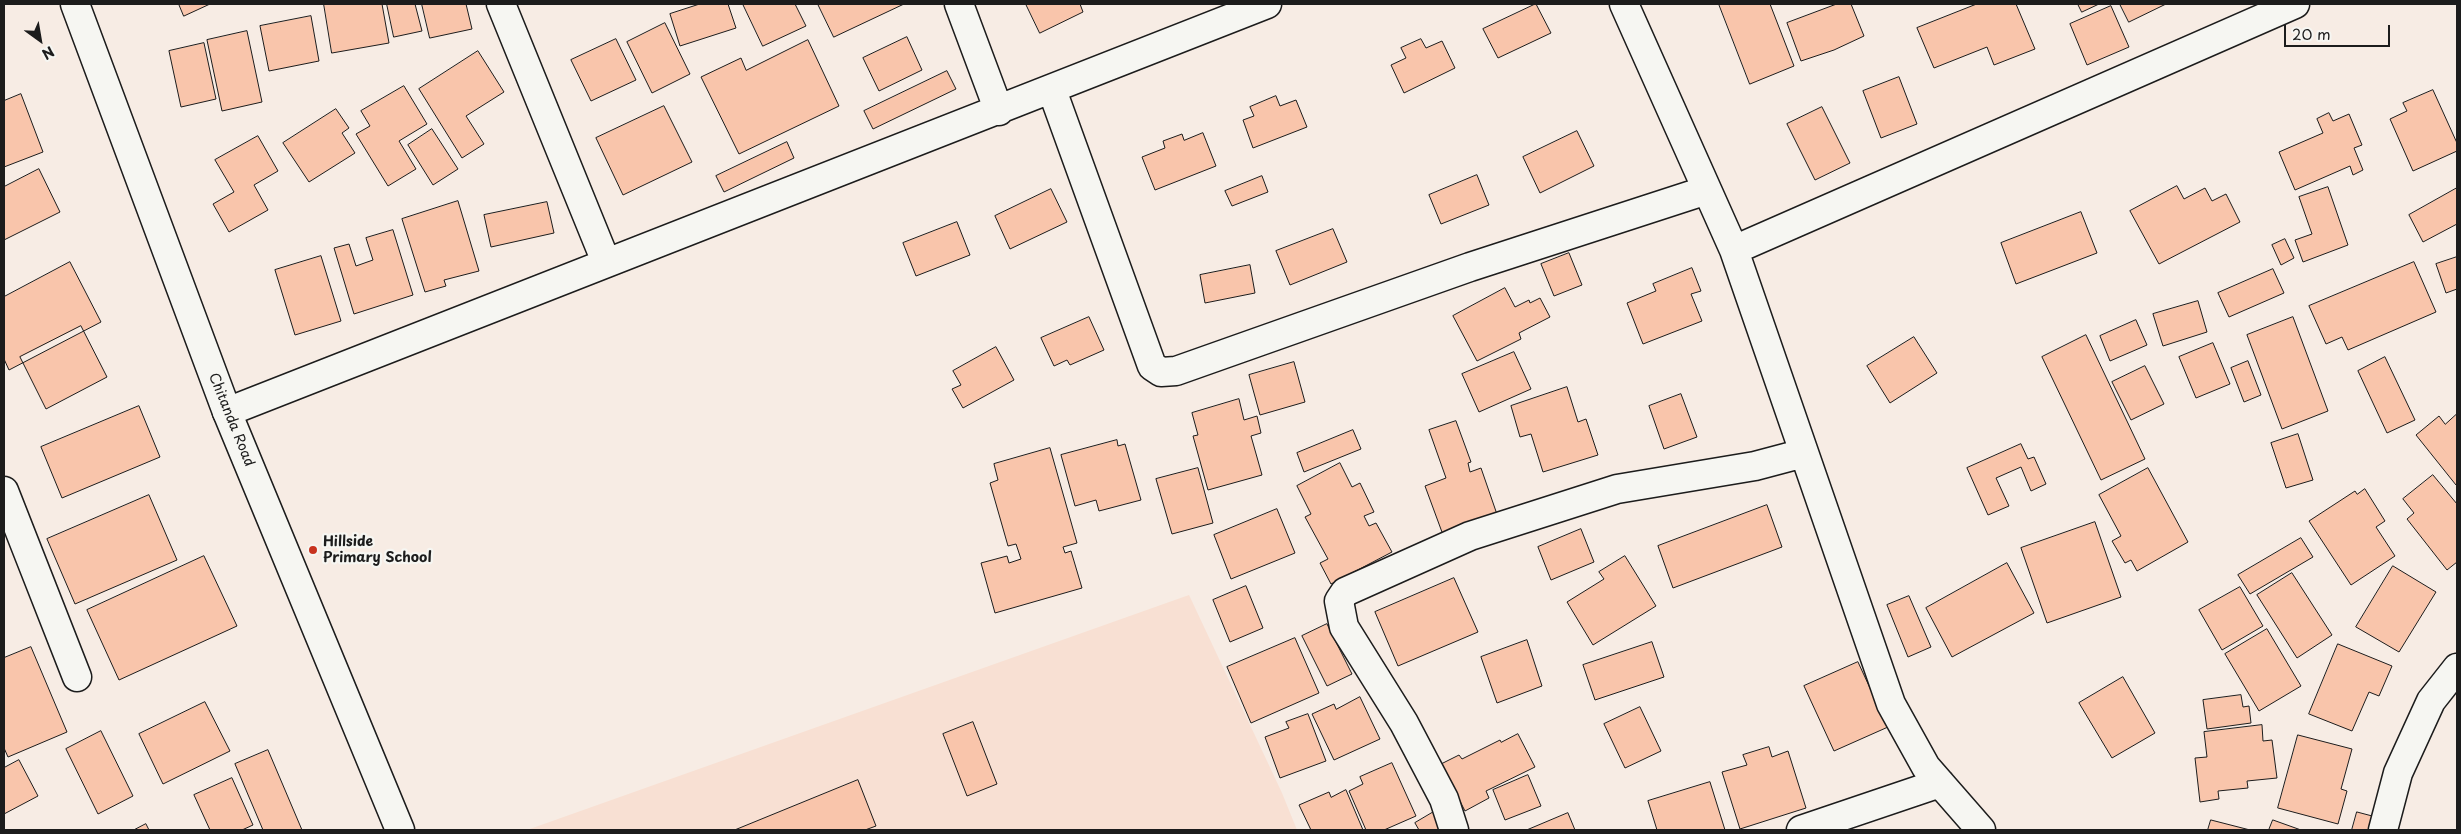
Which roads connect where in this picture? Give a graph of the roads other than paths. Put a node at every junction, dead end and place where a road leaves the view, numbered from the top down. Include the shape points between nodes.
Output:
1 (76, 4) edge
2 (501, 4) edge
3 (959, 4) edge
4 (1268, 4) edge
5 (1624, 4) edge
6 (2295, 4) edge
7 (1052, 90) junction
8 (999, 111) junction
9 (1707, 190) junction
10 (1734, 250) junction
11 (606, 262) junction
12 (227, 412) junction
13 (1804, 453) junction
14 (4, 491) edge
15 (2457, 668) edge
16 (77, 677) dead end
17 (1940, 783) junction
18 (400, 830) edge
19 (1454, 830) edge
20 (1801, 830) edge
21 (1981, 830) edge
22 (2383, 830) edge

1 - 12 street, Chitanda Road
2 - 11 street
3 - 8 street
4 - 7 street
5 - 9 street
6 - 10 street
7 - 8 street
7 - 9 street via 1152,366 1161,372 1176,371 1470,267
8 - 11 street
9 - 10 street
10 - 13 street
11 - 12 street
12 - 18 street, Chitanda Road
13 - 17 street via 1891,704 1926,767
13 - 19 street via 1756,466 1617,489 1470,536 1345,592 1339,601 1344,627 1404,723 1444,799
14 - 16 street
15 - 22 street via 2426,710 2398,773
17 - 20 street
17 - 21 street

